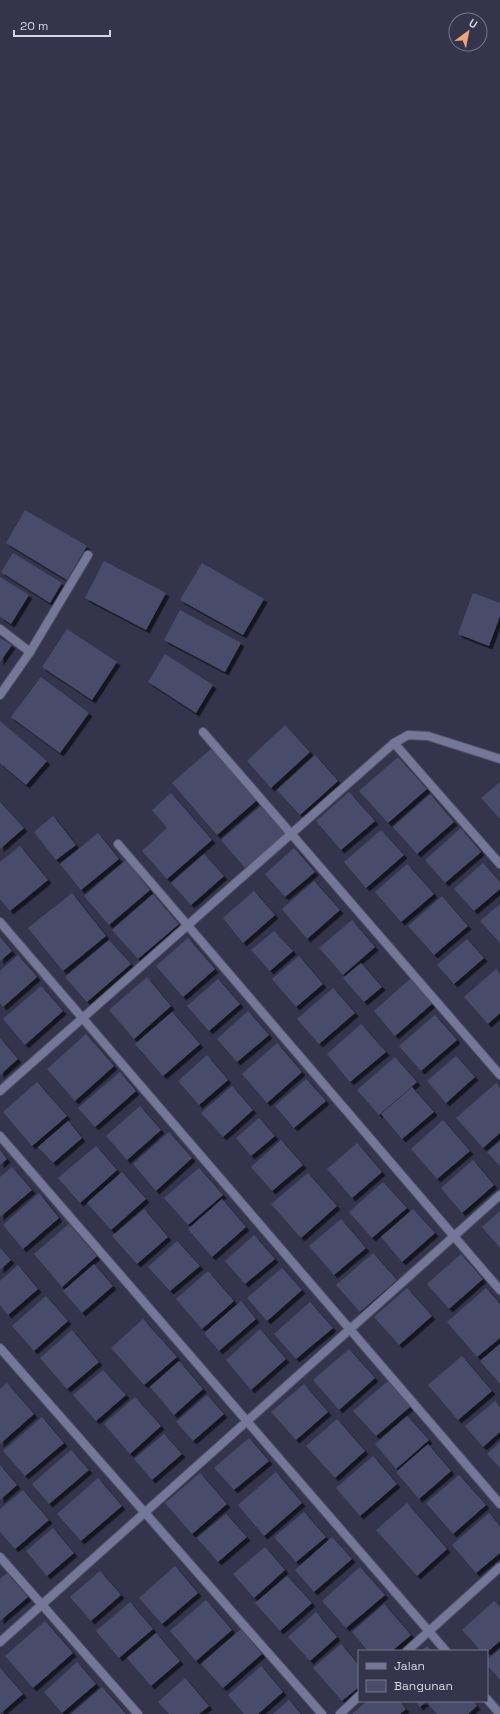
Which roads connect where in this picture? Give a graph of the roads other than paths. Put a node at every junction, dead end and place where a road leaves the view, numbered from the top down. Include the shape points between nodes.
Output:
1 (88, 554) dead end
2 (0, 629) edge
3 (30, 652) junction
4 (0, 694) edge
5 (203, 732) dead end
6 (394, 743) junction
7 (500, 759) edge
8 (291, 834) junction
9 (118, 844) dead end
10 (500, 864) edge
11 (0, 922) edge
12 (188, 926) junction
13 (83, 1018) junction
14 (500, 1074) edge
15 (0, 1091) edge
16 (0, 1136) edge
17 (500, 1195) edge
18 (454, 1236) junction
19 (500, 1290) edge
20 (349, 1330) junction
21 (0, 1348) edge
22 (247, 1421) junction
23 (500, 1504) edge
24 (145, 1513) junction
25 (0, 1557) edge
26 (500, 1566) edge
27 (42, 1605) junction
28 (428, 1630) junction
29 (0, 1642) edge
30 (408, 1650) edge
31 (445, 1650) edge
32 (358, 1697) edge
33 (488, 1700) edge
34 (138, 1714) edge
35 (322, 1714) edge
36 (340, 1714) edge
37 (500, 1714) edge

1 - 3 street
2 - 3 street
3 - 4 street
5 - 8 street
6 - 7 street via 408,735 428,736
6 - 8 street
6 - 10 street
8 - 12 street
8 - 14 street
9 - 12 street
11 - 13 street
12 - 13 street
12 - 18 street
13 - 15 street
13 - 20 street
16 - 22 street
17 - 18 street
18 - 19 street
18 - 20 street
20 - 22 street
20 - 23 street
21 - 24 street
22 - 24 street
22 - 28 street
24 - 27 street
24 - 35 street
25 - 27 street
26 - 28 street
27 - 29 street
27 - 34 street
28 - 30 street
28 - 31 street
32 - 36 street
33 - 37 street

